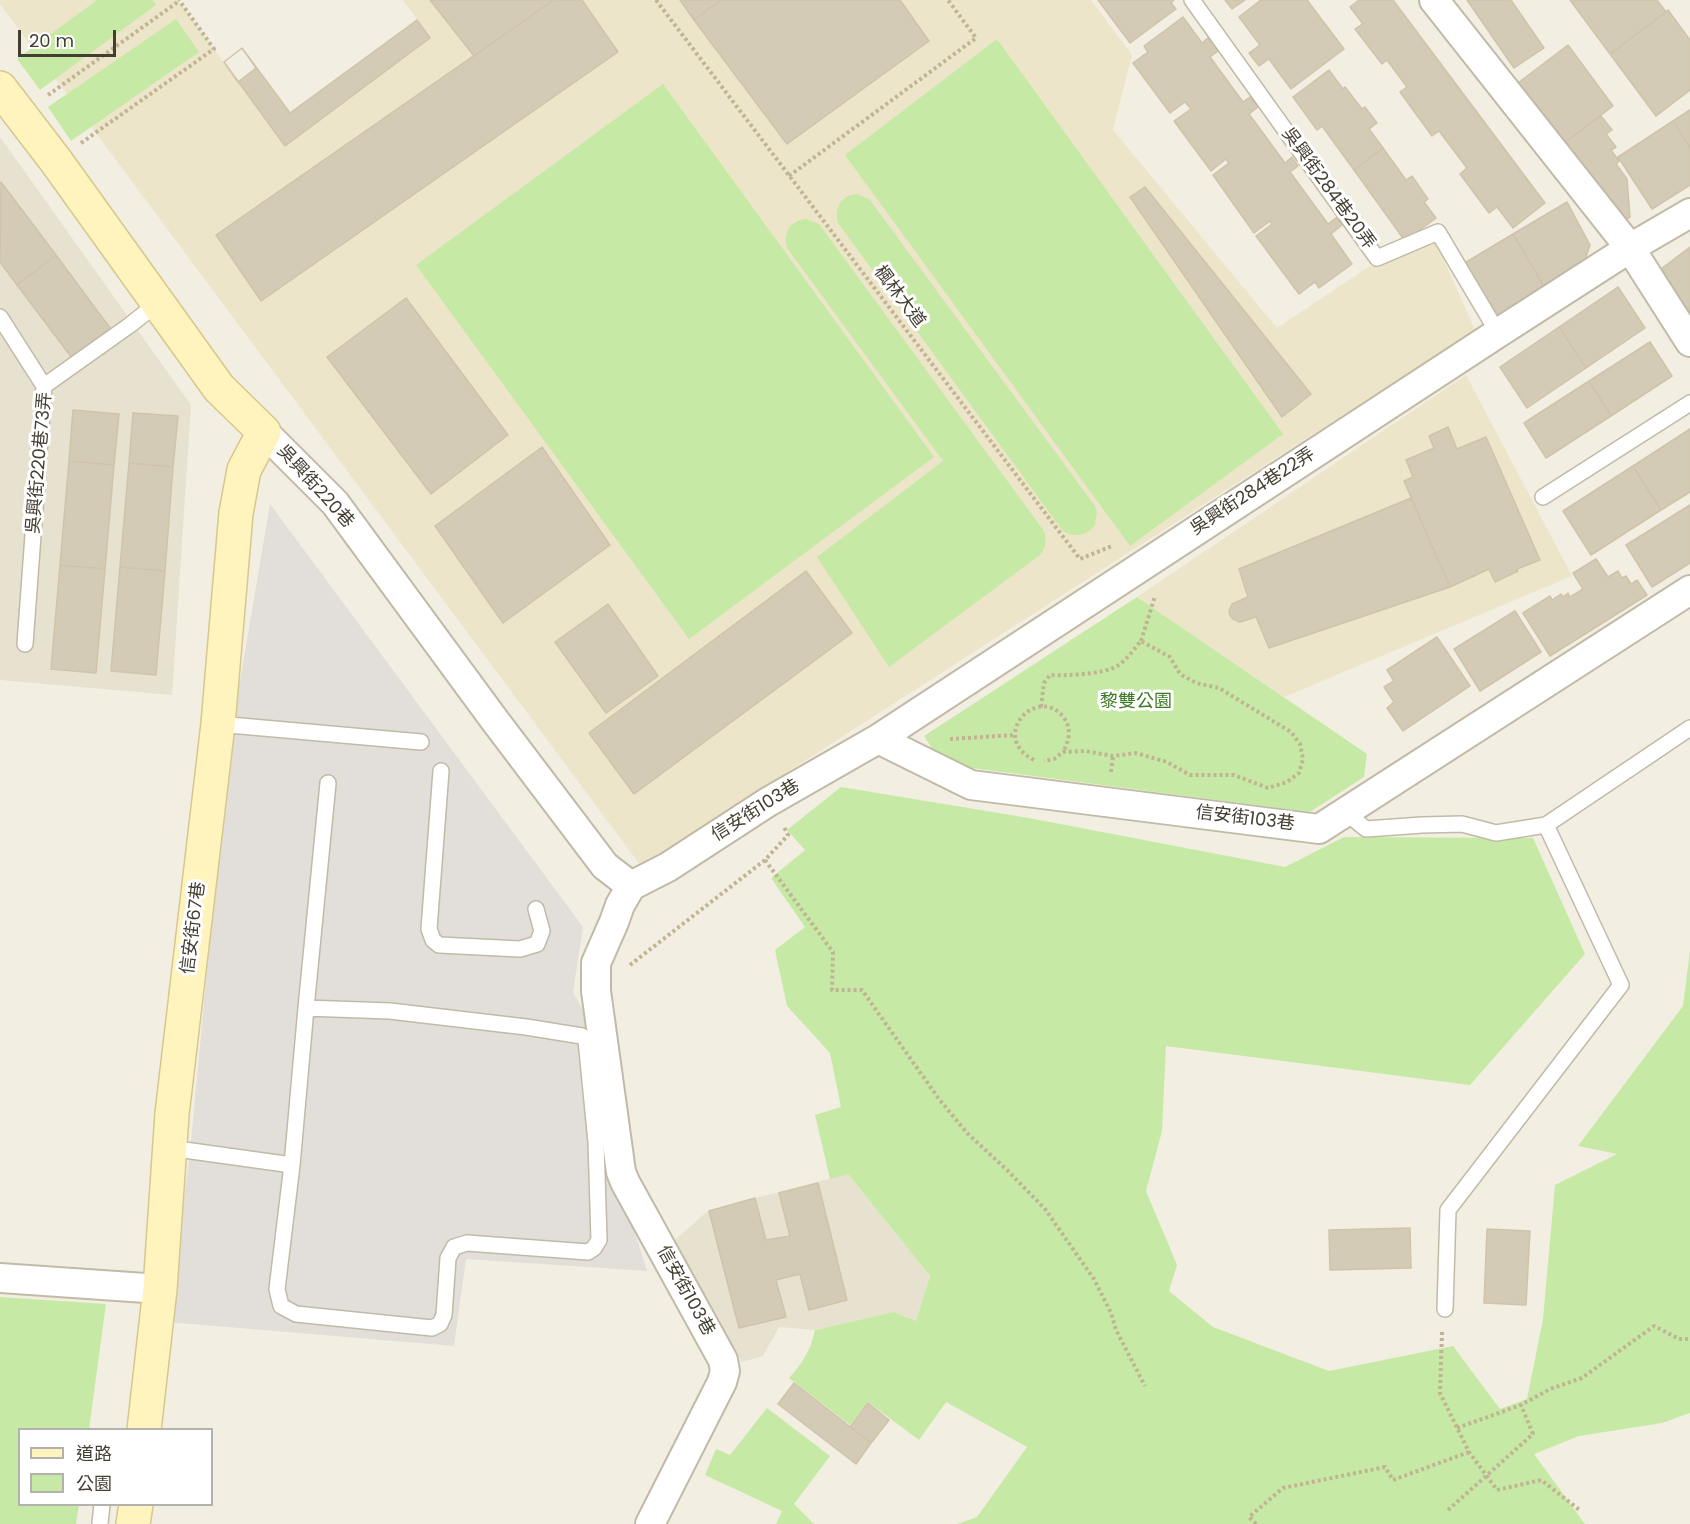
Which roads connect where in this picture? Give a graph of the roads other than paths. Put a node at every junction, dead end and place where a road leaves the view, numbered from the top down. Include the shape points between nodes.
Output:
1 (1192, 0) edge
2 (1434, 0) edge
3 (0, 88) edge
4 (1690, 213) edge
5 (1630, 248) junction
6 (159, 302) junction
7 (0, 317) edge
8 (1498, 333) junction
9 (1690, 342) edge
10 (44, 386) junction
11 (1690, 404) edge
12 (264, 432) junction
13 (1543, 497) dead end
14 (1690, 591) edge
15 (25, 644) dead end
16 (218, 723) junction
17 (1690, 728) edge
18 (878, 739) junction
19 (422, 742) dead end
20 (441, 771) dead end
21 (328, 783) dead end
22 (1345, 812) junction
23 (1546, 825) junction
24 (631, 886) junction
25 (536, 909) dead end
26 (306, 1008) junction
27 (170, 1148) junction
28 (292, 1165) junction
29 (0, 1278) edge
30 (160, 1289) junction
31 (1445, 1309) road end
32 (140, 1424) edge
33 (102, 1506) edge
34 (136, 1506) edge
35 (100, 1524) edge
36 (133, 1524) edge
37 (650, 1524) edge

1 - 8 lane, 吳興街284巷20弄 via 1377,258 1438,232
2 - 5 street
3 - 6 street, 吳興街220巷
4 - 5 street, 吳興街284巷22弄
5 - 8 street, 吳興街284巷22弄
5 - 9 street
6 - 10 lane, 吳興街220巷73弄
6 - 12 street, 吳興街220巷 via 219,388
7 - 10 lane
8 - 18 street, 吳興街284巷22弄
10 - 15 lane, 吳興街220巷73弄
11 - 13 lane
12 - 16 street, 信安街67巷 via 244,470 236,513
12 - 24 street, 吳興街220巷 via 335,503 605,866
14 - 22 street
16 - 19 lane
16 - 27 street, 信安街67巷
17 - 23 lane
18 - 22 street, 信安街103巷 via 971,785 1319,829
18 - 24 street, 信安街103巷
20 - 25 lane via 429,929 433,940 440,945 520,949 537,944 542,930
21 - 26 lane
22 - 23 lane via 1366,829 1462,824 1496,833
23 - 31 lane via 1621,985 1448,1210
24 - 37 street, 信安街103巷 via 596,963 621,1172 723,1360 725,1371
26 - 28 lane
26 - 28 lane via 390,1011 582,1036 586,1040 596,1142 599,1240 588,1252 467,1243 454,1247 448,1258 444,1315 440,1324 432,1328 296,1314 281,1306 278,1289
27 - 28 lane
27 - 30 street, 信安街67巷
29 - 30 street
30 - 32 street, 信安街67巷
33 - 35 lane
34 - 36 street

